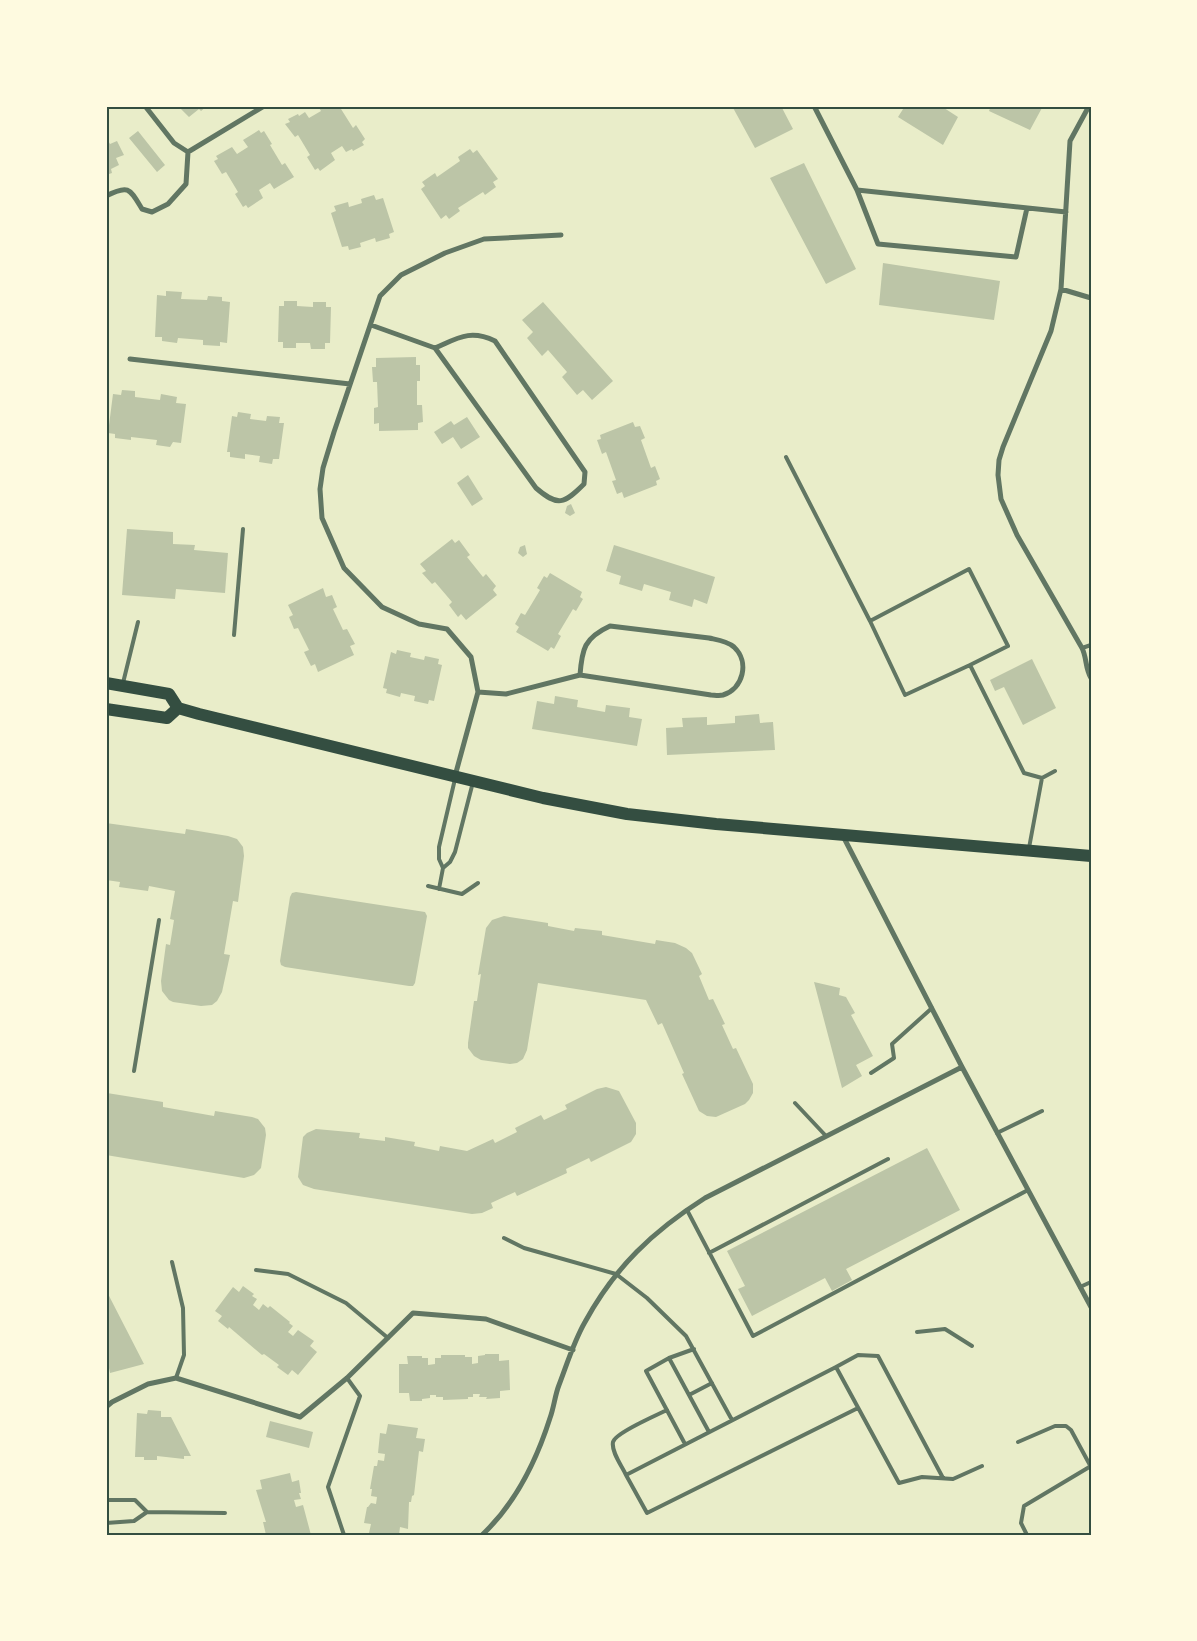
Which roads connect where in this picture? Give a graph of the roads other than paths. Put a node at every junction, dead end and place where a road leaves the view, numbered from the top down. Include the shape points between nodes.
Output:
1 (146, 106) edge
2 (264, 106) edge
3 (814, 106) edge
4 (1089, 106) edge
5 (188, 152) junction
6 (857, 190) junction
7 (106, 196) edge
8 (1027, 208) junction
9 (1066, 212) junction
10 (561, 236) dead end
11 (1061, 290) junction
12 (1091, 298) edge
13 (371, 325) junction
14 (435, 348) junction
15 (130, 359) dead end
16 (350, 384) junction
17 (786, 457) dead end
18 (243, 529) dead end
19 (870, 620) junction
20 (138, 622) dead end
21 (234, 635) dead end
22 (1091, 645) edge
23 (1082, 648) junction
24 (1088, 656) edge
25 (970, 664) junction
26 (580, 675) junction
27 (1091, 678) edge
28 (106, 683) edge
29 (122, 685) junction
30 (478, 692) junction
31 (178, 708) junction
32 (106, 709) edge
33 (1055, 771) dead end
34 (455, 777) junction
35 (1042, 778) junction
36 (473, 781) junction
37 (842, 835) junction
38 (1029, 850) junction
39 (1091, 856) edge
40 (443, 868) junction
41 (478, 883) dead end
42 (428, 886) dead end
43 (439, 888) junction
44 (159, 920) dead end
45 (932, 1008) junction
46 (962, 1067) junction
47 (134, 1071) dead end
48 (870, 1073) dead end
49 (795, 1103) dead end
50 (1042, 1111) dead end
51 (998, 1133) junction
52 (826, 1136) junction
53 (888, 1159) dead end
54 (1028, 1190) junction
55 (687, 1210) junction
56 (504, 1238) dead end
57 (709, 1253) junction
58 (172, 1262) dead end
59 (256, 1270) dead end
60 (616, 1274) junction
61 (1091, 1282) edge
62 (1080, 1287) junction
63 (1091, 1307) edge
64 (917, 1332) dead end
65 (388, 1338) junction
66 (972, 1346) dead end
67 (694, 1349) junction
68 (573, 1350) junction
69 (669, 1358) junction
70 (836, 1367) junction
71 (176, 1378) junction
72 (346, 1378) junction
73 (712, 1383) junction
74 (689, 1395) junction
75 (106, 1408) edge
76 (858, 1408) junction
77 (667, 1410) junction
78 (732, 1420) junction
79 (709, 1432) junction
80 (1018, 1442) dead end
81 (685, 1444) junction
82 (982, 1466) dead end
83 (1091, 1466) edge
84 (626, 1474) junction
85 (943, 1478) junction
86 (106, 1500) edge
87 (147, 1512) junction
88 (225, 1513) dead end
89 (106, 1523) edge
90 (344, 1535) edge
91 (482, 1535) edge
92 (1027, 1535) edge

1 - 5 street via 174,143
2 - 5 street
3 - 6 street
4 - 9 street via 1070,140
5 - 7 street via 186,184 168,204 152,212 142,209 125,188
6 - 8 street
6 - 8 street via 878,244 1016,257
8 - 9 street
9 - 11 street
10 - 13 street via 484,239 445,253 401,275 380,296
11 - 12 street
11 - 23 street via 1051,331 999,460 998,475 1001,499 1017,535
13 - 14 street
13 - 16 street
14 - 14 street via 536,488 548,499 561,501 584,484 585,472 495,341 474,334
15 - 16 street
16 - 30 street via 323,468 320,489 322,518 344,568 382,607 419,624 447,629 471,657
17 - 19 lane
18 - 21 lane
19 - 25 lane via 905,695
19 - 25 lane via 969,569 1008,646
20 - 29 lane
22 - 23 lane
23 - 24 street
24 - 27 street via 1086,670
25 - 35 lane via 1024,773
26 - 26 street via 722,695 740,681 744,671 739,654 724,641 610,626 599,631 582,651
26 - 30 street via 506,694
28 - 29 main road
29 - 31 main road via 168,694
30 - 34 street
31 - 32 main road via 167,718
31 - 34 main road
33 - 35 lane
34 - 36 main road
34 - 40 lane via 439,846
35 - 38 lane
36 - 37 main road via 627,814
36 - 40 lane via 455,852
37 - 38 main road
37 - 45 street
38 - 39 main road
40 - 43 lane
41 - 43 lane via 462,894
42 - 43 lane
44 - 47 lane
45 - 46 street
45 - 48 lane via 892,1044 894,1058
46 - 51 street
46 - 52 street
49 - 52 lane
50 - 51 lane
51 - 54 street
52 - 55 street
53 - 57 lane
54 - 57 lane via 753,1336
54 - 62 street
55 - 57 lane
55 - 60 street via 647,1240
56 - 60 lane via 524,1248
58 - 71 lane via 184,1308 184,1355
59 - 65 lane via 288,1274 346,1303
60 - 67 lane via 647,1298 686,1336
60 - 68 street via 584,1322
61 - 62 lane
62 - 63 street
64 - 66 lane via 945,1329
65 - 68 street via 413,1313 486,1319
65 - 72 street
67 - 69 lane
67 - 73 lane
68 - 91 street via 558,1386 551,1416 527,1473 508,1504
69 - 74 lane
69 - 77 lane via 646,1371
70 - 76 lane
70 - 78 lane
70 - 85 lane via 858,1355 878,1356
71 - 72 street via 300,1417
71 - 75 street via 148,1384
72 - 90 lane via 360,1396 328,1487
73 - 74 lane
73 - 78 lane
74 - 79 lane
76 - 84 lane via 647,1513
76 - 85 lane via 899,1483 922,1477
77 - 81 lane
77 - 84 lane via 614,1439 614,1450
78 - 79 lane
79 - 81 lane
80 - 83 lane via 1055,1426 1066,1426
81 - 84 lane
82 - 85 lane via 953,1479
83 - 92 lane via 1024,1506 1021,1523
86 - 87 lane via 135,1500
87 - 88 lane
87 - 89 lane via 134,1521

